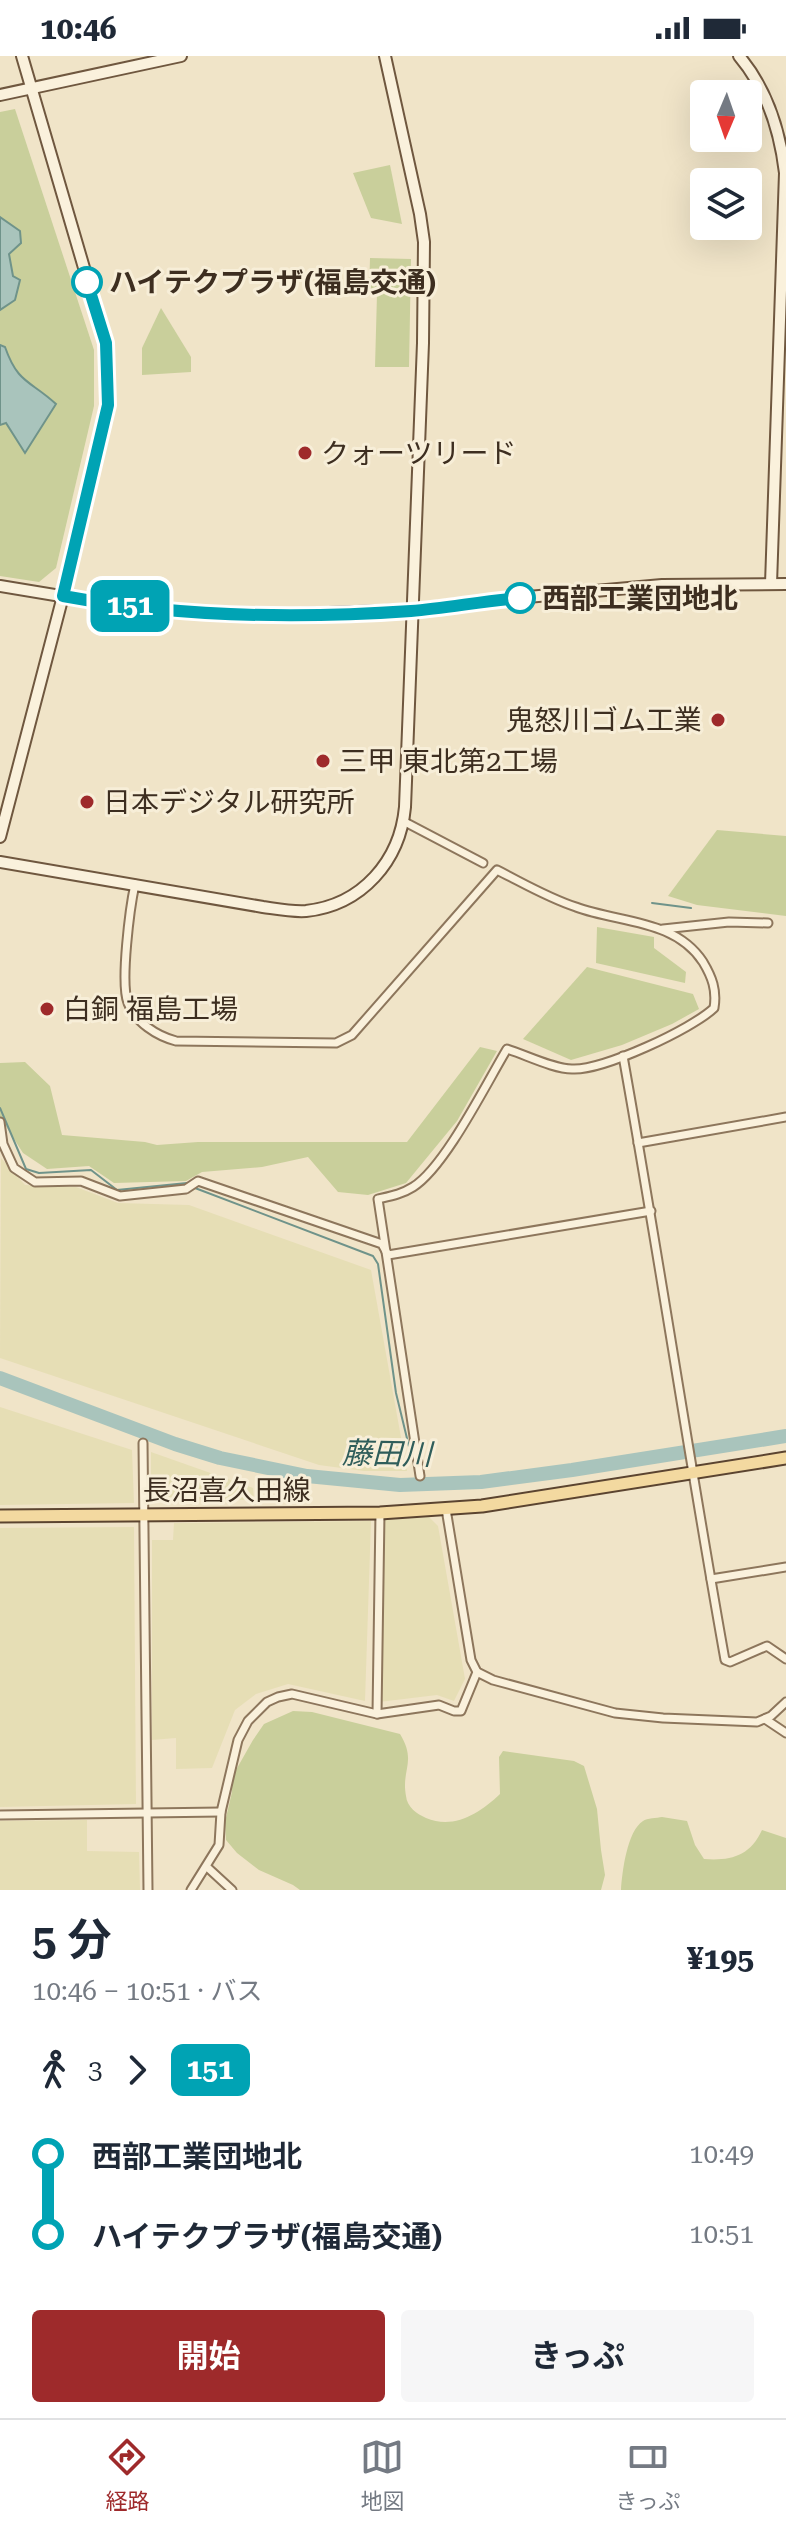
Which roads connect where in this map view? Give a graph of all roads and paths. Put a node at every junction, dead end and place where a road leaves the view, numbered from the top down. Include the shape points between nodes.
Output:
1 (22, 56) edge
2 (181, 56) edge
3 (385, 56) edge
4 (739, 56) edge
5 (31, 88) junction
6 (0, 95) edge
7 (771, 584) junction
8 (786, 584) edge
9 (0, 586) edge
10 (63, 596) junction
11 (413, 610) junction
12 (403, 821) junction
13 (0, 837) edge
14 (0, 862) edge
15 (483, 863) dead end
16 (135, 884) junction
17 (768, 923) dead end
18 (661, 930) junction
19 (623, 1056) junction
20 (786, 1117) edge
21 (0, 1122) edge
22 (638, 1143) junction
23 (1, 1148) edge
24 (651, 1211) junction
25 (388, 1255) junction
26 (143, 1443) dead end
27 (786, 1458) edge
28 (693, 1470) junction
29 (420, 1476) dead end
30 (446, 1509) junction
31 (380, 1513) junction
32 (144, 1514) junction
33 (0, 1516) edge
34 (786, 1567) edge
35 (711, 1579) junction
36 (786, 1659) edge
37 (477, 1672) junction
38 (786, 1702) edge
39 (377, 1714) junction
40 (765, 1719) junction
41 (786, 1733) edge
42 (221, 1812) junction
43 (147, 1813) junction
44 (0, 1815) edge
45 (207, 1867) junction
46 (148, 1890) edge
47 (191, 1890) edge
48 (232, 1890) edge

1 - 5 street
2 - 5 street
3 - 11 street via 424,242
4 - 7 street via 768,103 785,173
5 - 6 street
5 - 10 street via 108,364 108,405
7 - 8 street
7 - 11 street via 629,588
9 - 10 street
10 - 11 street via 203,613
10 - 13 street
11 - 12 street
12 - 15 street
12 - 16 street via 388,862 376,877 326,907 284,910
14 - 16 street
16 - 18 street via 125,993 145,1025 176,1041 336,1043 352,1035 497,870 578,908
17 - 18 street
18 - 19 street via 699,956 715,988 714,1008
19 - 22 street
19 - 25 street via 568,1069 507,1049 435,1166 416,1185 378,1199
20 - 22 street
21 - 23 street
22 - 24 street
23 - 25 street via 14,1168 35,1182 81,1181 120,1196 186,1189 198,1181 382,1244
24 - 25 street
24 - 28 street
25 - 29 street
26 - 32 street
27 - 28 main road, 長沼喜久田線
28 - 30 main road, 長沼喜久田線
28 - 35 street
30 - 31 main road, 長沼喜久田線
30 - 37 street
31 - 32 main road, 長沼喜久田線
31 - 39 street
32 - 33 main road, 長沼喜久田線
32 - 43 street
34 - 35 street
35 - 36 street via 725,1660 767,1646
37 - 39 street via 461,1711 439,1705
37 - 40 street via 615,1713
38 - 40 street
39 - 42 street via 292,1694 267,1702 238,1740
40 - 41 street
42 - 43 street
42 - 45 street via 219,1845
43 - 44 street
43 - 46 street
45 - 47 street
45 - 48 street

